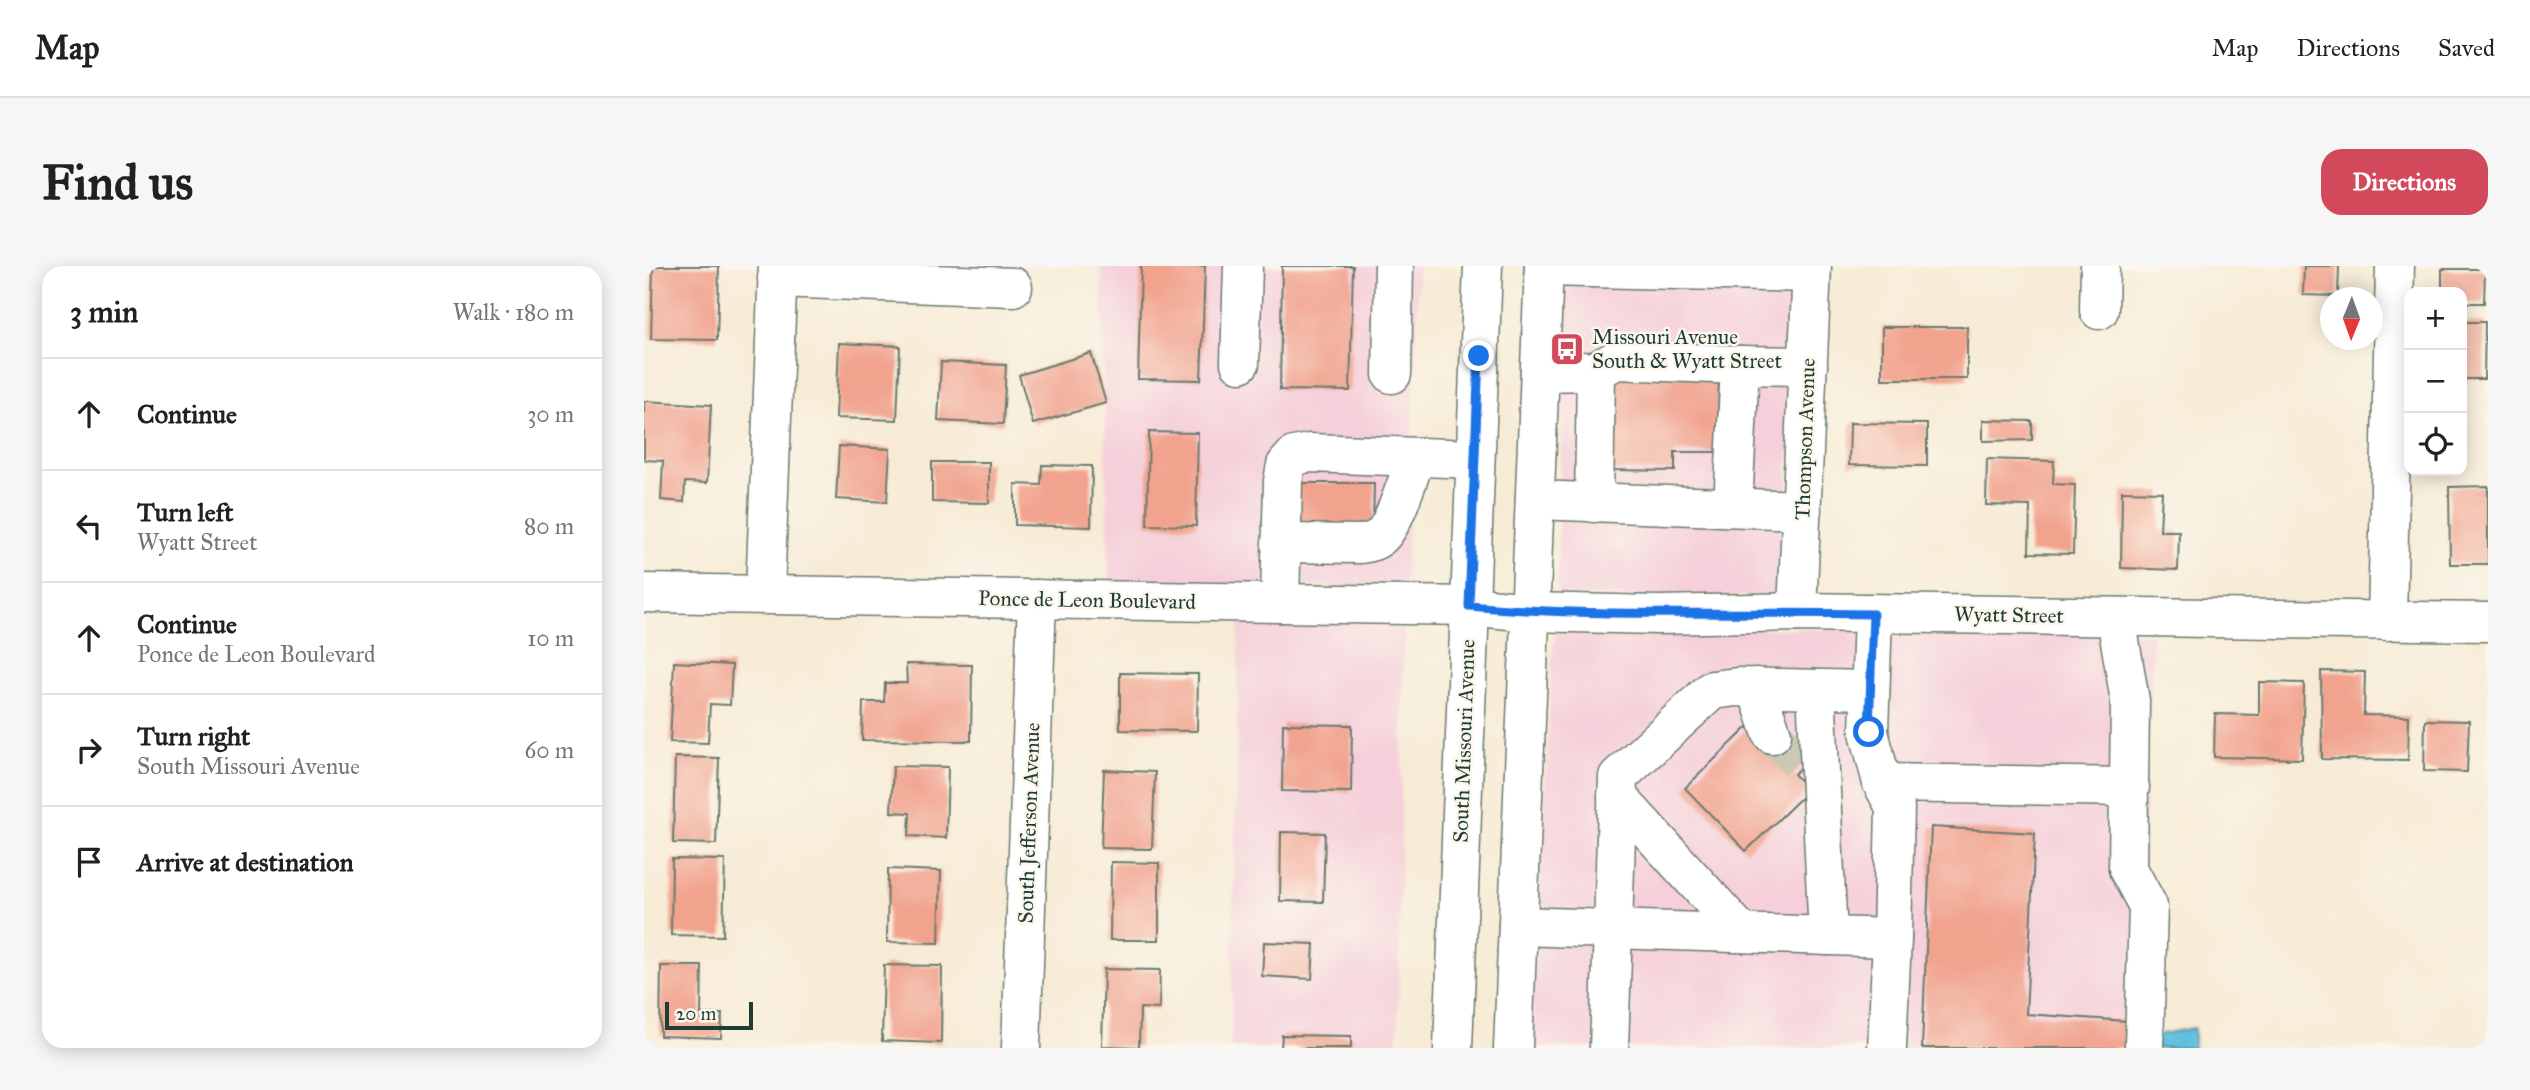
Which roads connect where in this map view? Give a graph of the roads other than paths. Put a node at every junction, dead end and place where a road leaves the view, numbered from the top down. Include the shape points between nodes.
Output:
1 (1243, 266) edge
2 (1394, 266) edge
3 (1483, 266) edge
4 (1544, 266) edge
5 (2100, 266) edge
6 (2395, 266) edge
7 (1812, 269) edge
8 (778, 272) edge
9 (1013, 287) dead end
10 (2099, 310) dead end
11 (1240, 363) dead end
12 (1740, 365) junction
13 (1808, 366) junction
14 (1596, 371) junction
15 (1540, 372) junction
16 (1391, 374) dead end
17 (1416, 457) junction
18 (1475, 459) junction
19 (1535, 500) junction
20 (1594, 503) junction
21 (1733, 507) junction
22 (1802, 510) junction
23 (1281, 543) junction
24 (644, 593) edge
25 (765, 593) junction
26 (1037, 599) junction
27 (1280, 603) junction
28 (1469, 606) junction
29 (1529, 612) junction
30 (1797, 612) junction
31 (1873, 614) junction
32 (2116, 617) junction
33 (2387, 621) junction
34 (2488, 622) edge
35 (1756, 687) junction
36 (1816, 689) junction
37 (1870, 690) junction
38 (1772, 734) tunnel mouth
39 (1882, 783) junction
40 (2130, 787) junction
41 (1617, 796) junction
42 (1518, 926) junction
43 (1614, 930) junction
44 (1742, 933) junction
45 (1828, 936) junction
46 (1892, 938) junction
47 (1021, 1048) edge
48 (1452, 1048) edge
49 (1513, 1048) edge
50 (1609, 1048) edge
51 (1887, 1048) edge
52 (2144, 1048) edge

1 - 11 street
2 - 16 street
3 - 18 street, South Missouri Avenue
4 - 7 street
4 - 15 street
5 - 10 street
6 - 33 street
7 - 13 street, Thompson Avenue
8 - 9 street
8 - 25 street
12 - 13 street
12 - 14 street via 1616,360
12 - 21 street
13 - 22 street, Thompson Avenue
14 - 15 street
14 - 20 street
15 - 19 street
17 - 18 street
17 - 23 street via 1381,537 1371,543
17 - 23 street via 1294,456 1286,465 1283,481
18 - 28 street, South Missouri Avenue
19 - 20 street
19 - 29 street
20 - 21 street
21 - 22 street
22 - 30 street, Thompson Avenue
23 - 27 street
24 - 25 street, Ponce de Leon Boulevard
25 - 26 street, Ponce de Leon Boulevard
26 - 27 street, Ponce de Leon Boulevard
26 - 47 street, South Jefferson Avenue
27 - 28 street, Ponce de Leon Boulevard
28 - 29 street, Ponce de Leon Boulevard
28 - 48 street, South Missouri Avenue
29 - 30 street, Wyatt Street
29 - 42 street
30 - 31 street, Wyatt Street
31 - 32 street, Wyatt Street
31 - 37 street
32 - 33 street, Wyatt Street
32 - 40 street via 2130,701
33 - 34 street, Wyatt Street
35 - 36 street
35 - 38 street
35 - 41 street via 1712,690 1618,777
36 - 37 street
36 - 45 street via 1812,774
37 - 39 street via 1869,732
39 - 40 street
39 - 46 street via 1895,807
40 - 52 street via 2128,869 2148,906
41 - 43 street
41 - 44 street
42 - 43 street
42 - 49 street
43 - 44 street
43 - 50 street
44 - 45 street
45 - 46 street
46 - 51 street

